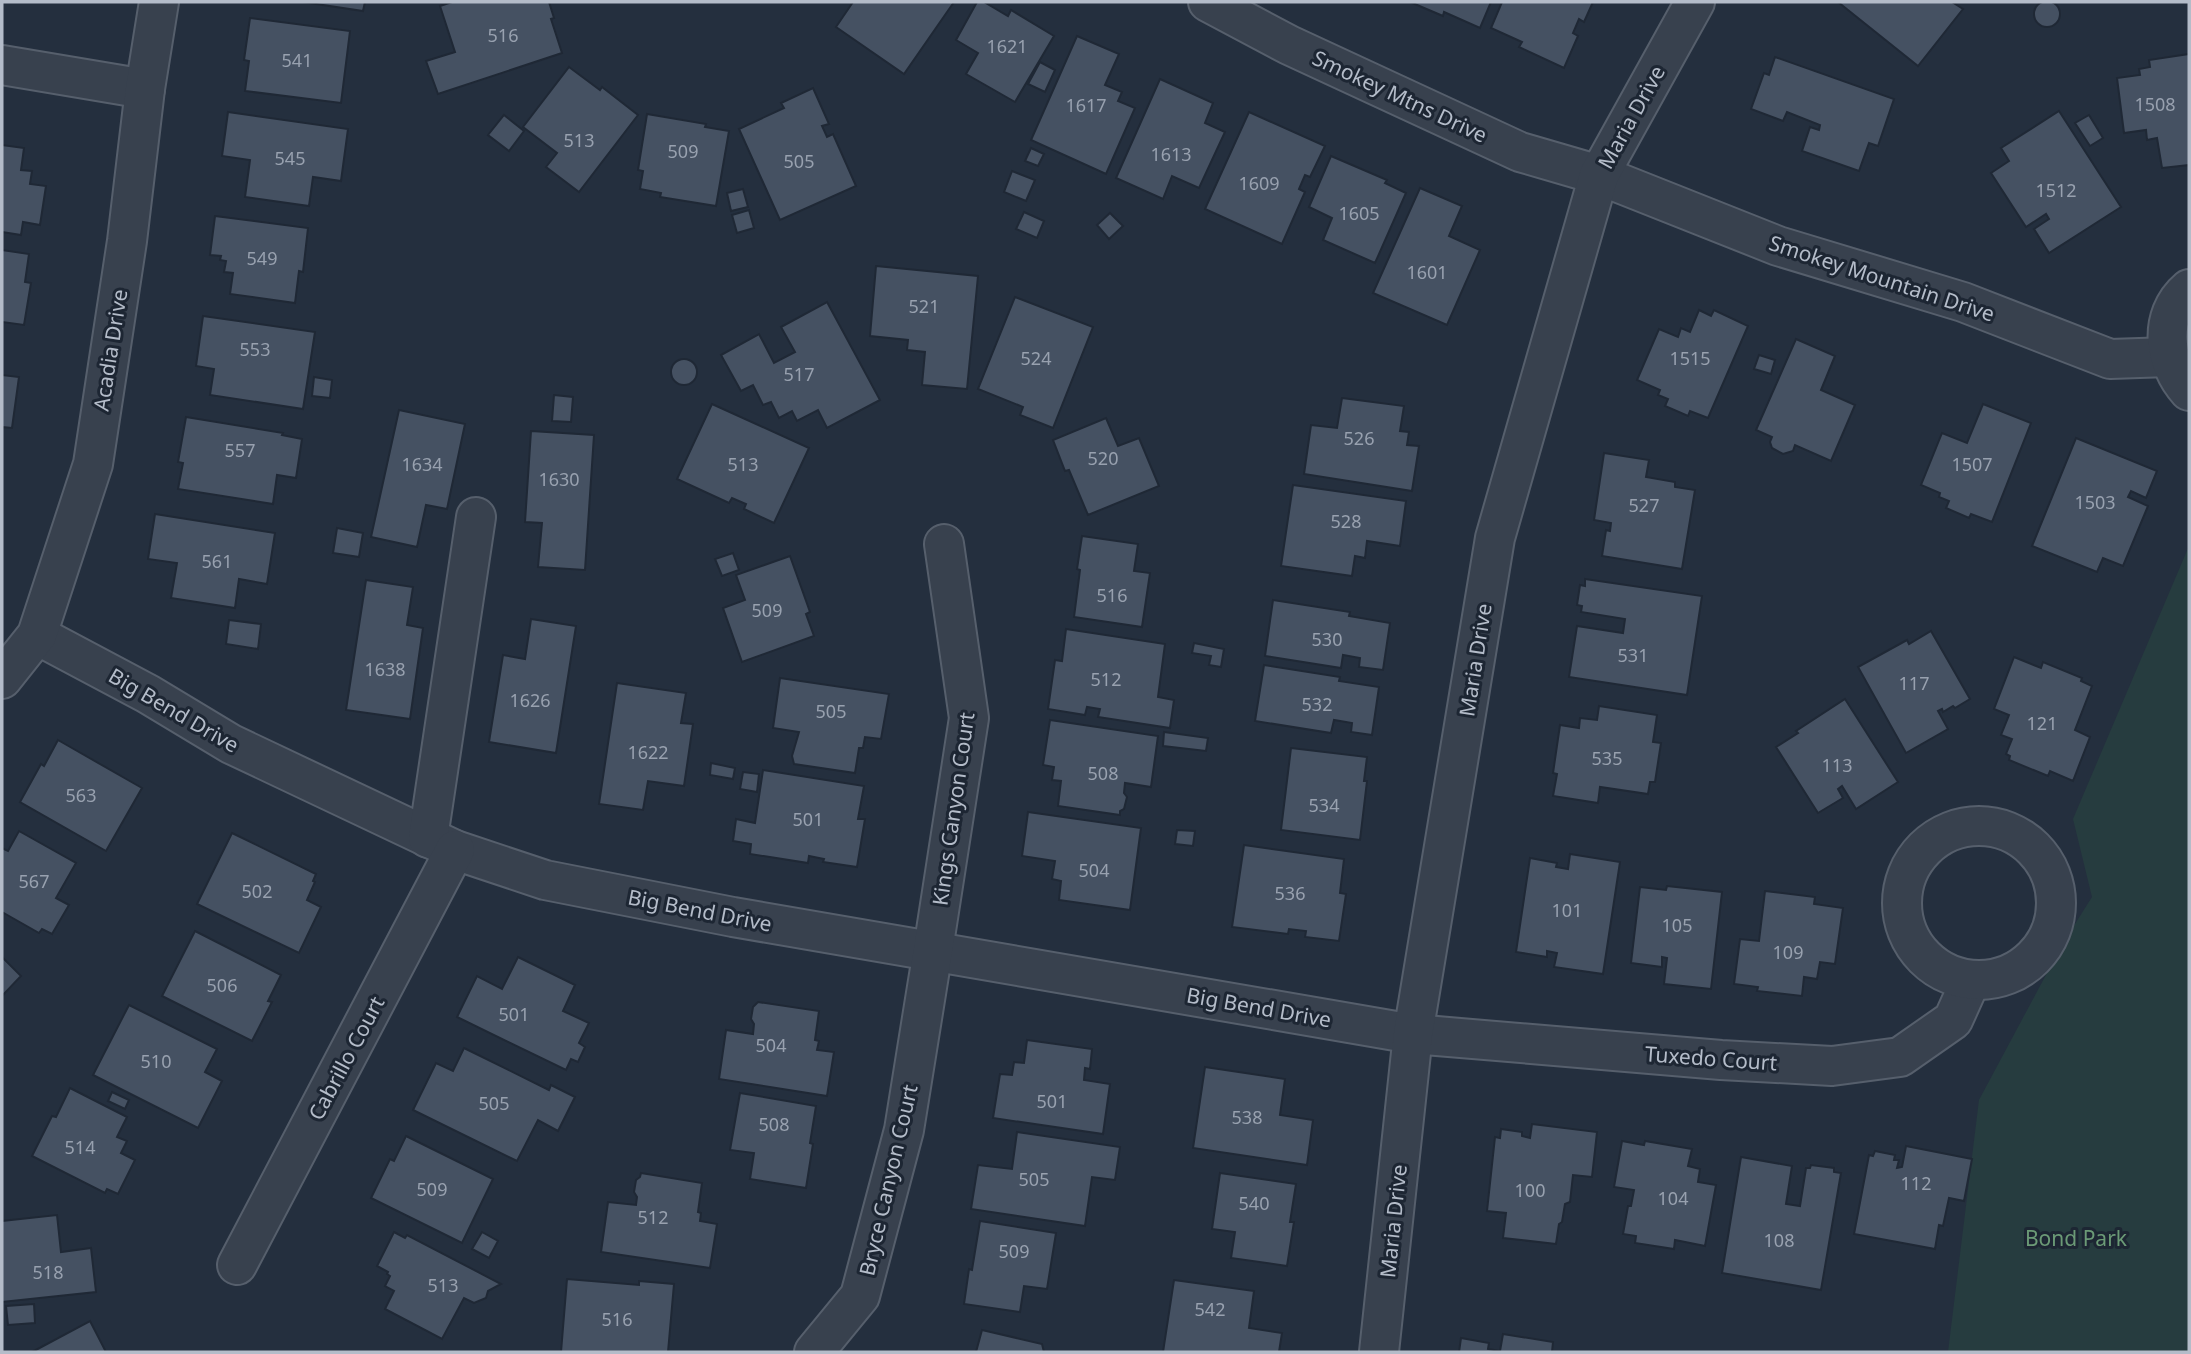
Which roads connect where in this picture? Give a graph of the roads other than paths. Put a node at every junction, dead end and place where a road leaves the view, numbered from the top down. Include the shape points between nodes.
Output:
1 (159, 2) edge
2 (1208, 2) edge
3 (1695, 2) edge
4 (2, 65) edge
5 (145, 89) junction
6 (1599, 175) junction
7 (2189, 289) edge
8 (2169, 357) junction
9 (2189, 391) edge
10 (475, 517) dead end
11 (944, 544) dead end
12 (37, 635) junction
13 (2, 679) edge
14 (441, 844) junction
15 (933, 950) junction
16 (1971, 980) dead end
17 (1413, 1034) junction
18 (237, 1265) dead end
19 (814, 1352) edge
20 (1379, 1352) edge

1 - 5 street, Acadia Drive
2 - 6 street, Smokey Mtns Drive via 1289,45 1520,152
3 - 6 street, Maria Drive
4 - 5 street
5 - 12 street, Acadia Drive via 93,464
6 - 8 street, Smokey Mountain Drive via 1778,246 1963,302 2110,359
6 - 17 street, Maria Drive via 1495,538
7 - 8 street via 2172,313
8 - 9 street
10 - 14 street, Cabrillo Court
11 - 15 street, Kings Canyon Court via 970,718
12 - 13 street, Acadia Drive
12 - 14 street, Big Bend Drive via 231,744
14 - 15 street, Big Bend Drive via 545,880
14 - 18 street, Cabrillo Court
15 - 17 street, Big Bend Drive
15 - 19 street, Bryce Canyon Court via 904,1130 860,1296
16 - 17 street, Tuxedo Court via 1953,1020 1900,1057 1832,1066
17 - 20 street, Maria Drive

